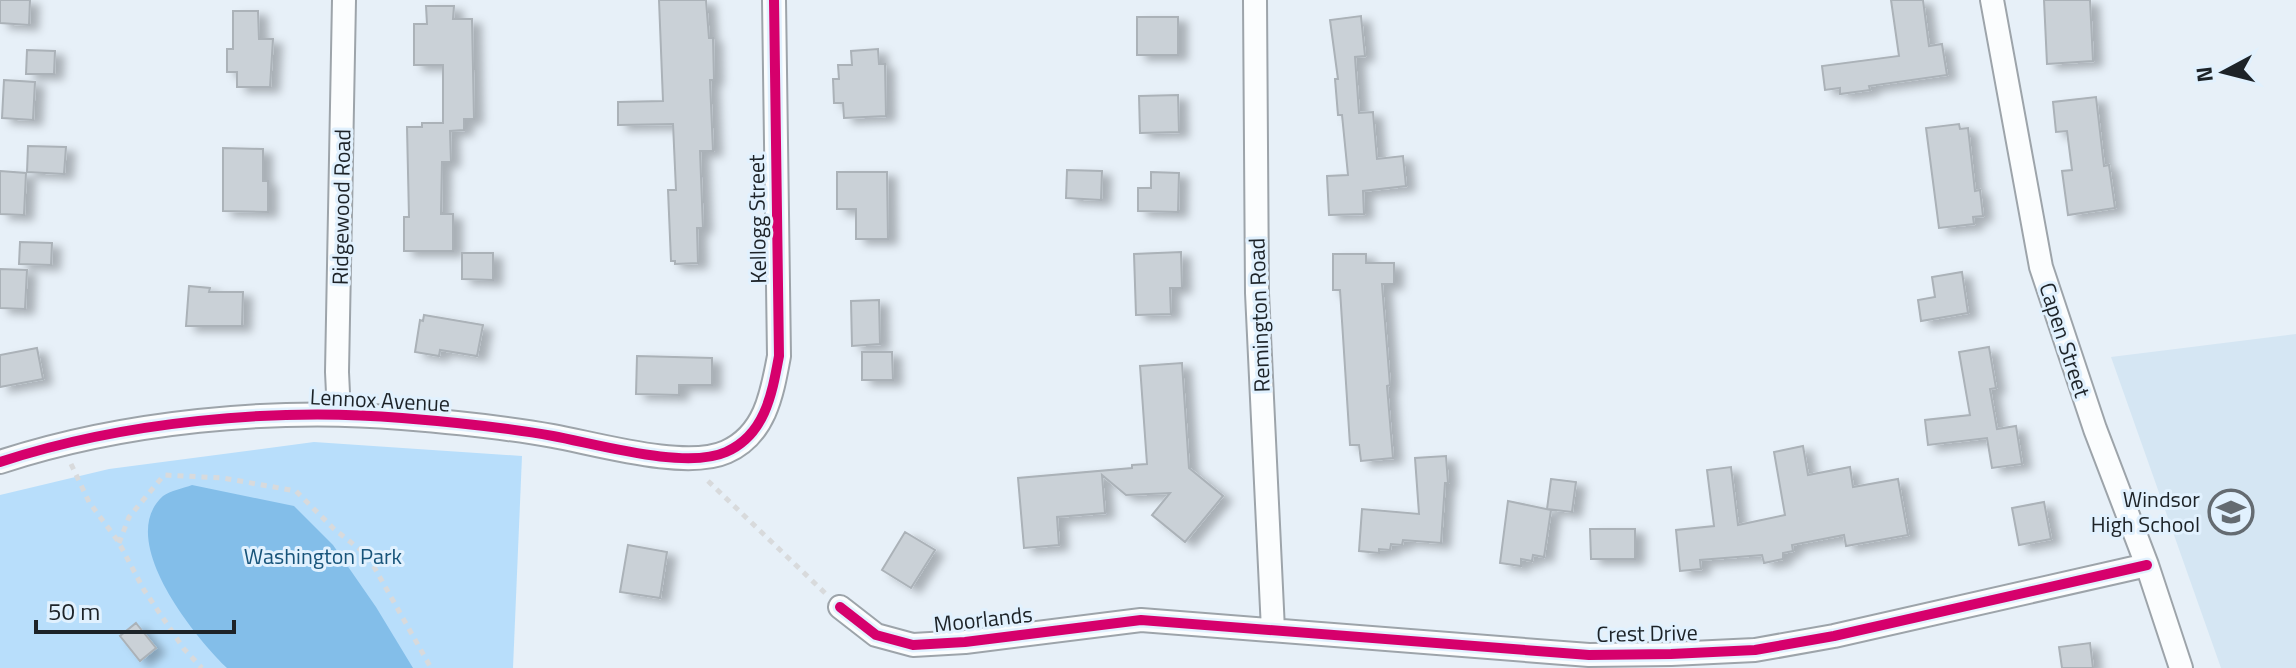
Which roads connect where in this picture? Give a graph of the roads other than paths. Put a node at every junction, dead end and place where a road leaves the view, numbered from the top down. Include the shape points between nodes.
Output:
1 (344, 0) edge
2 (774, 0) edge
3 (1255, 0) edge
4 (1992, 0) edge
5 (339, 414) junction
6 (754, 433) joint
7 (0, 462) edge
8 (2147, 565) junction
9 (840, 607) road end
10 (1141, 620) joint
11 (1273, 630) junction
12 (2181, 668) edge

1 - 5 street, Ridgewood Road
2 - 6 street, Kellogg Street via 779,356 772,399
3 - 11 street, Remington Road via 1257,293
4 - 8 street, Capen Street via 2041,267
5 - 6 street, Lennox Avenue via 551,435 692,459 726,453
5 - 7 street, Lennox Avenue via 134,430
8 - 11 street, Crest Drive via 1755,650 1589,655
8 - 12 street, Capen Street
9 - 10 street, Moorlands via 876,635 913,645
10 - 11 street, Crest Drive

